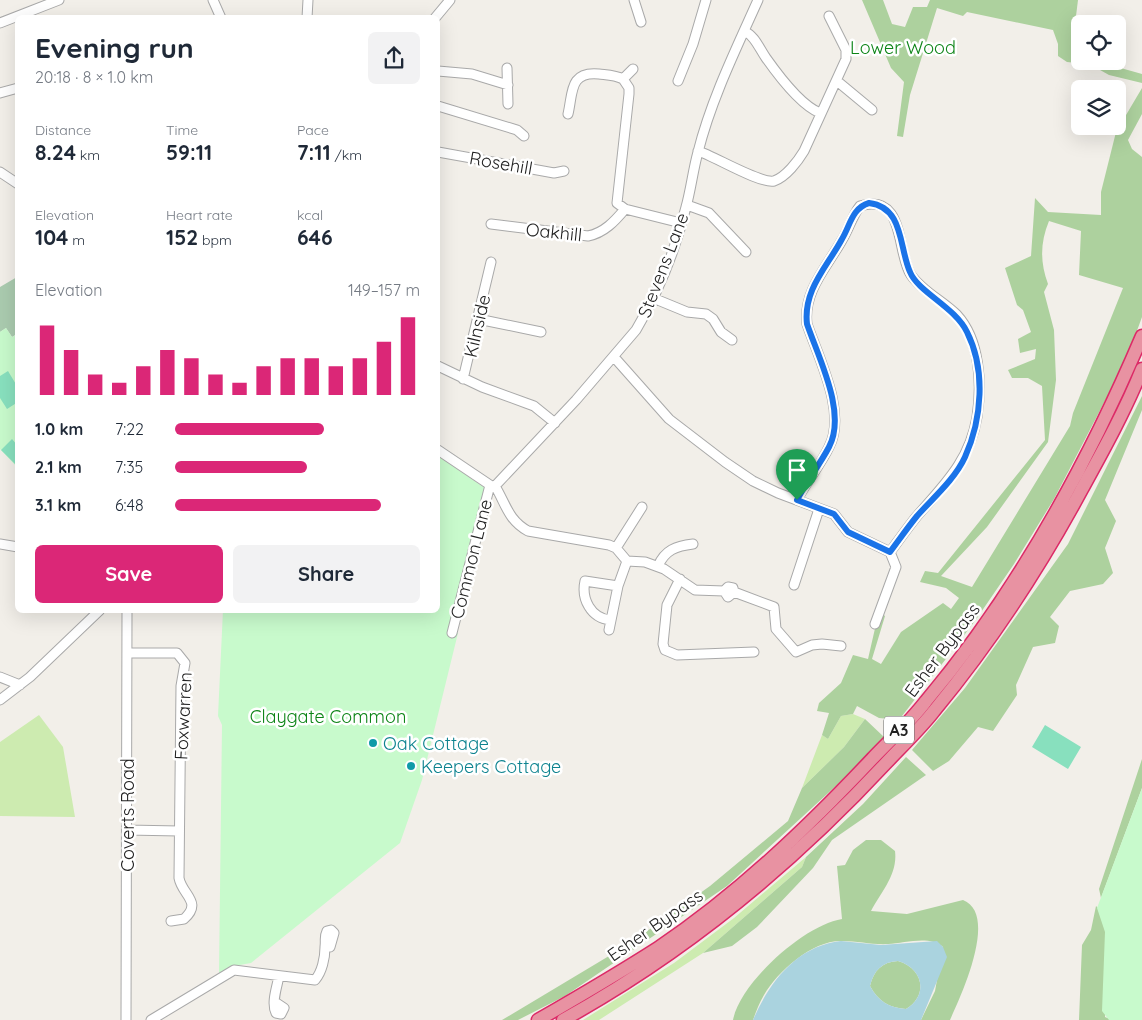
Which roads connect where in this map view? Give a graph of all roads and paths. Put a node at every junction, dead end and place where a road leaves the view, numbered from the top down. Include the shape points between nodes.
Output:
1 (59, 0) edge
2 (213, 0) edge
3 (308, 0) edge
4 (450, 0) edge
5 (634, 0) edge
6 (706, 0) edge
7 (758, 0) edge
8 (46, 2) edge
9 (19, 15) edge
10 (220, 15) edge
11 (308, 15) edge
12 (438, 15) edge
13 (828, 16) dead end
14 (15, 17) edge
15 (641, 22) dead end
16 (0, 24) edge
17 (744, 31) junction
18 (507, 68) dead end
19 (633, 69) dead end
20 (440, 71) edge
21 (623, 79) junction
22 (678, 81) dead end
23 (837, 81) junction
24 (508, 84) junction
25 (15, 89) edge
26 (0, 93) edge
27 (508, 104) dead end
28 (440, 107) edge
29 (872, 110) dead end
30 (820, 114) junction
31 (567, 115) dead end
32 (524, 136) dead end
33 (698, 151) junction
34 (440, 152) edge
35 (564, 171) dead end
36 (0, 172) edge
37 (15, 182) edge
38 (686, 206) junction
39 (625, 208) junction
40 (681, 223) junction
41 (491, 224) dead end
42 (746, 252) dead end
43 (491, 262) dead end
44 (489, 272) junction
45 (499, 274) dead end
46 (653, 298) junction
47 (478, 319) junction
48 (537, 329) dead end
49 (1142, 336) edge
50 (732, 340) dead end
51 (614, 357) junction
52 (440, 367) edge
53 (1142, 369) edge
54 (463, 379) junction
55 (555, 423) junction
56 (440, 451) edge
57 (492, 485) junction
58 (797, 500) junction
59 (642, 507) dead end
60 (819, 509) junction
61 (0, 544) edge
62 (693, 544) dead end
63 (15, 546) edge
64 (616, 548) junction
65 (890, 552) junction
66 (627, 561) junction
67 (658, 566) junction
68 (680, 579) junction
69 (794, 585) dead end
70 (618, 586) junction
71 (97, 613) edge
72 (127, 613) edge
73 (610, 620) junction
74 (874, 624) dead end
75 (609, 630) dead end
76 (452, 633) dead end
77 (841, 646) dead end
78 (754, 652) dead end
79 (128, 653) junction
80 (0, 676) edge
81 (20, 685) junction
82 (0, 700) edge
83 (127, 830) junction
84 (179, 831) junction
85 (171, 921) dead end
86 (330, 947) dead end
87 (279, 976) junction
88 (275, 1002) dead end
89 (153, 1019) edge
90 (126, 1020) edge
91 (538, 1020) edge
92 (563, 1020) edge

1 - 8 street
2 - 10 street
3 - 11 street
4 - 12 street
5 - 15 street
6 - 22 street
7 - 17 street, Stevens Lane
8 - 9 street
13 - 23 street via 846,50 845,64
14 - 16 street
17 - 30 street via 753,37 780,78
17 - 33 street, Stevens Lane
18 - 24 street
19 - 21 street
20 - 24 street via 472,74
21 - 31 street via 577,75
21 - 39 street via 629,94 617,203
23 - 29 street
23 - 30 street
24 - 27 street
25 - 26 street
28 - 32 street via 517,130
30 - 33 street via 800,157 773,181 761,180
33 - 38 street, Stevens Lane
34 - 35 street, Rosehill via 554,173
36 - 37 street
38 - 40 street, Stevens Lane
38 - 42 street via 709,213
39 - 40 street
39 - 41 street, Oakhill via 600,233 588,236 502,231
40 - 46 street, Stevens Lane
43 - 44 street, Kilnside
44 - 45 street, Kilnside
44 - 47 street, Kilnside
46 - 50 street via 687,312 706,314
46 - 51 street, Stevens Lane via 636,330
47 - 48 street
47 - 54 street, Kilnside
49 - 91 highway, Esher Bypass / A3 via 1114,401 1038,543 988,620 926,702 832,802 736,889 659,947
51 - 55 street, Stevens Lane
51 - 58 street via 669,419 691,438 753,481
52 - 54 street
53 - 92 highway, Esher Bypass / A3 via 1119,422 1049,549 995,630 934,712 841,811 743,897 669,953
54 - 55 street via 534,406
55 - 57 street, Stevens Lane
56 - 57 street
57 - 64 street via 509,515 520,526 540,534
57 - 76 street, Common Lane
58 - 60 street
58 - 65 street via 830,446 835,429 836,408 806,314 818,277 842,241 855,212 860,206 877,204 895,219 910,274 957,316 968,332 975,351 980,395 977,419 964,458
59 - 64 street
60 - 65 street via 834,514 848,532
60 - 69 street
61 - 63 street
62 - 67 street via 673,548
64 - 66 street
65 - 74 street via 896,567
66 - 67 street
66 - 70 street
67 - 68 street
68 - 77 street via 695,590 724,591 728,587 774,607 776,629 796,652 812,645
68 - 78 street via 667,605 665,650 677,654
70 - 73 street
70 - 73 street via 585,581 590,609 599,618
71 - 81 street
72 - 79 street, Coverts Road
73 - 75 street
79 - 83 street, Coverts Road
79 - 84 street, Foxwarren via 177,654 185,663 181,686
80 - 81 street
81 - 82 street
83 - 84 street
83 - 90 street, Coverts Road
84 - 85 street, Foxwarren via 179,878 192,905 184,919
86 - 87 street via 334,934 331,930 324,936 326,946 320,974 315,980
87 - 88 street
87 - 89 street via 238,969 202,986

